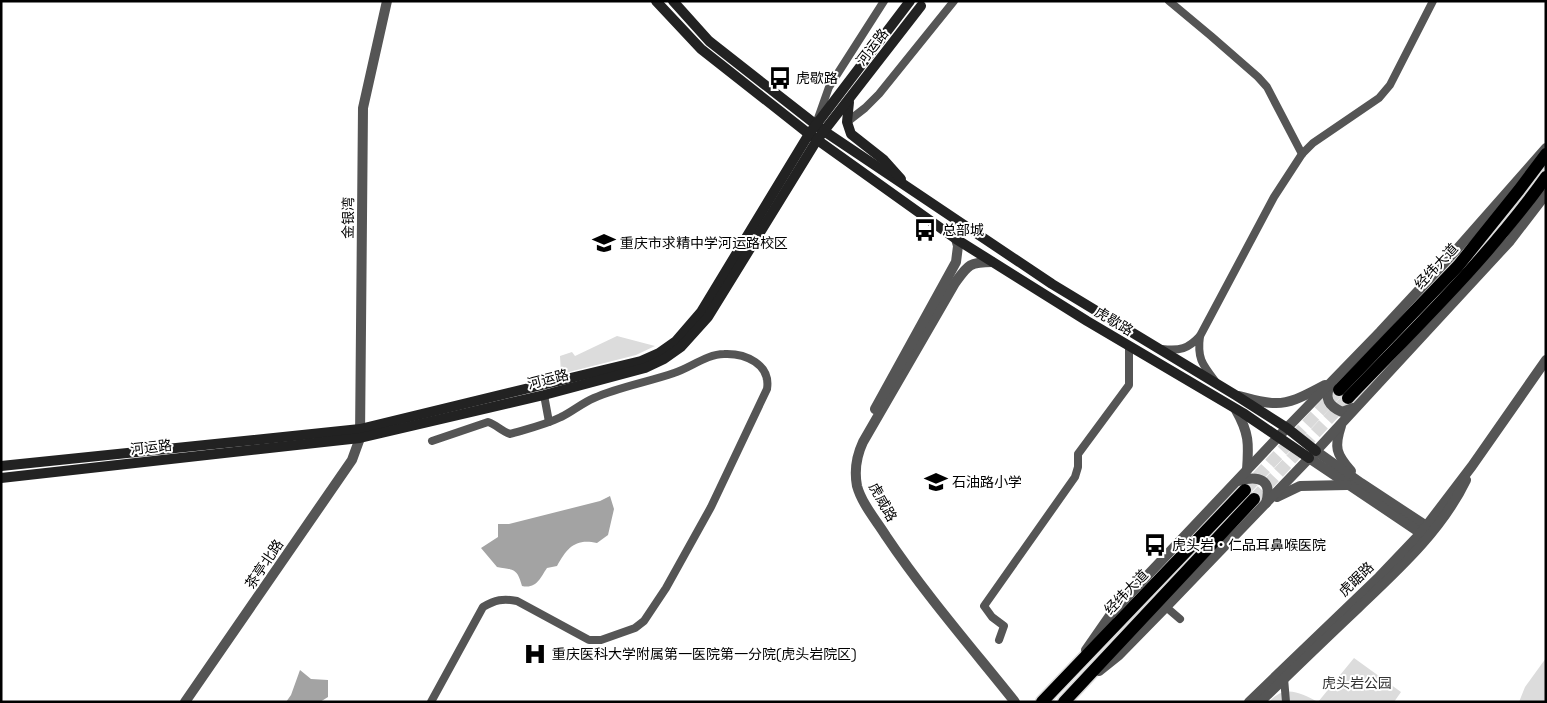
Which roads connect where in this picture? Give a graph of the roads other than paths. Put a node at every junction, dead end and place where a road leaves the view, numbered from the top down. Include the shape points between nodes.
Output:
1 (387, 1) edge
2 (656, 1) edge
3 (673, 1) edge
4 (884, 1) edge
5 (910, 1) edge
6 (954, 1) edge
7 (1169, 1) edge
8 (1433, 1) edge
9 (921, 6) dead end
10 (850, 98) junction
11 (847, 122) junction
12 (820, 128) junction
13 (813, 137) junction
14 (1546, 148) edge
15 (1302, 154) junction
16 (1546, 154) edge
17 (1546, 177) edge
18 (910, 190) junction
19 (1546, 194) edge
20 (956, 238) junction
21 (992, 262) junction
22 (1200, 336) junction
23 (1129, 346) junction
24 (1155, 348) junction
25 (1546, 360) edge
26 (1220, 386) junction
27 (1344, 394) junction
28 (544, 395) junction
29 (1237, 396) junction
30 (1236, 410) junction
31 (549, 422) junction
32 (1341, 424) junction
33 (1287, 428) junction
34 (360, 434) junction
35 (1279, 436) junction
36 (432, 441) dead end
37 (1313, 454) junction
38 (1, 466) edge
39 (1247, 470) junction
40 (1, 478) edge
41 (1361, 483) junction
42 (1348, 485) junction
43 (1245, 490) junction
44 (1266, 504) junction
45 (1427, 532) junction
46 (1166, 607) junction
47 (1180, 619) dead end
48 (999, 640) dead end
49 (1284, 678) junction
50 (1075, 690) junction
51 (185, 702) edge
52 (431, 702) edge
53 (1008, 702) edge
54 (1015, 702) edge
55 (1042, 702) edge
56 (1064, 702) edge
57 (1249, 702) edge
58 (1260, 702) edge
59 (1286, 702) edge

1 - 34 street, 金银湾 via 363,108
2 - 13 main road, 虎歇路 via 701,49
3 - 12 main road, 虎歇路 via 709,41
4 - 12 street via 829,87
5 - 12 main road, 河运路
6 - 11 street via 879,94
7 - 15 street via 1267,87
8 - 15 street via 1390,85 1379,98 1313,142
9 - 10 main road, 河运路
10 - 11 main road
10 - 12 main road, 河运路
11 - 18 main road via 851,134 890,166
12 - 13 main road, 河运路
12 - 18 main road, 虎歇路
13 - 20 main road, 虎歇路
13 - 28 main road, 河运路 via 708,317 681,347 645,368
13 - 34 main road, 河运路 via 702,312 676,341 659,353 641,361
14 - 27 street via 1457,249
15 - 22 street via 1267,209
16 - 27 main road, 经纬大道 via 1458,266
17 - 27 main road, 经纬大道 via 1467,273
18 - 24 main road, 虎歇路
19 - 27 street via 1510,241
20 - 21 main road, 虎歇路
20 - 53 street, 虎威路 via 956,262 858,439 852,452 850,475 857,501 909,580
21 - 23 main road, 虎歇路
21 - 54 street, 虎威路 via 970,265 955,283 863,442 856,459 856,475 861,497 910,571
22 - 24 street via 1183,349
22 - 26 street via 1202,363
23 - 30 main road, 虎歇路
23 - 48 street via 1129,385 1078,454 1075,477 984,606 992,618 1004,626
24 - 26 main road, 虎歇路
25 - 45 street, 虎踞路
26 - 29 main road, 虎歇路
27 - 29 street via 1302,397 1283,403
27 - 32 street
27 - 33 street
28 - 31 street
28 - 34 main road, 河运路
29 - 33 main road, 虎歇路
30 - 35 main road, 虎歇路
30 - 39 street via 1246,427 1249,445
31 - 36 street via 510,434 488,422
31 - 52 street via 594,398 676,373 722,354 735,354 752,360 767,375 767,389 711,507 644,621 635,628 610,637 589,640 517,601 504,599 492,602 483,607
32 - 37 street
32 - 41 street via 1337,450 1343,463
33 - 35 street
33 - 37 main road, 虎歇路
34 - 38 main road, 河运路
34 - 40 main road, 河运路
34 - 51 street, 茶亭北路 via 352,460
35 - 37 main road, 虎歇路
35 - 39 street
37 - 41 street, 虎歇路
37 - 42 street, 虎歇路
37 - 44 street
39 - 43 street
41 - 45 street, 虎歇路
42 - 44 street via 1300,486
42 - 45 street, 虎歇路
43 - 44 street via 1254,478 1265,483 1269,494
43 - 50 main road
43 - 55 main road, 经纬大道
44 - 46 street
45 - 49 street, 虎踞路 via 1385,582
45 - 57 street, 虎踞路
46 - 47 street
46 - 50 street via 1119,655
49 - 58 street, 虎踞路
49 - 59 street
50 - 56 main road

